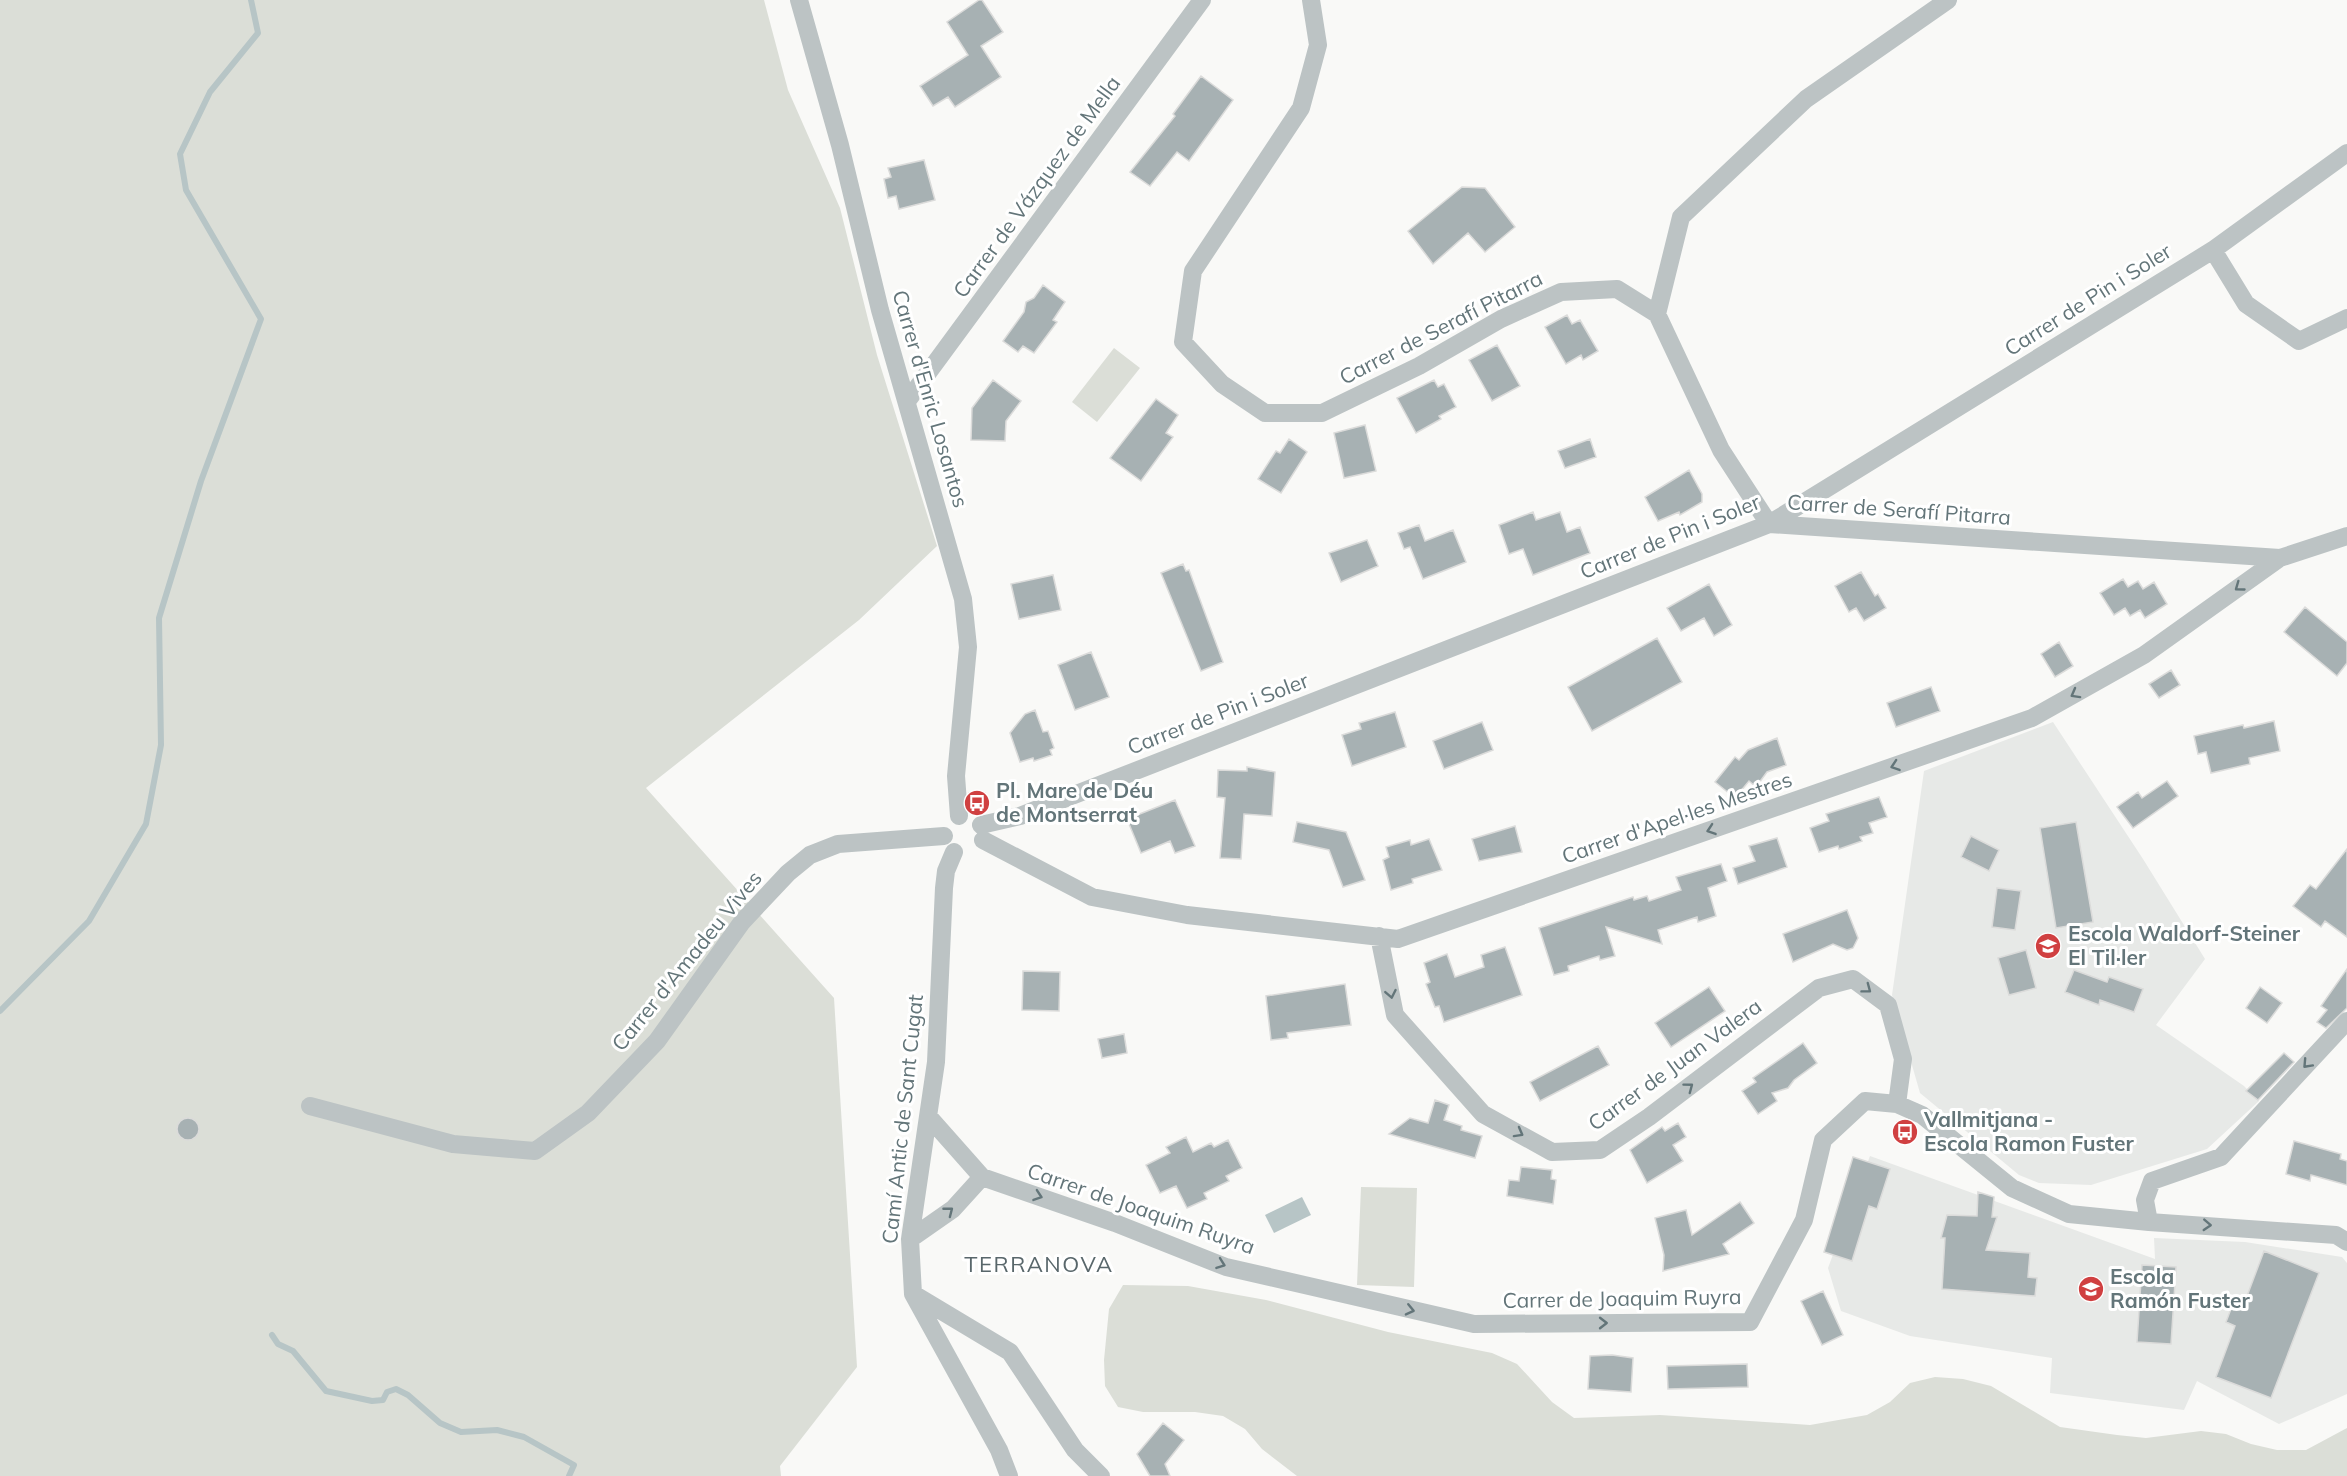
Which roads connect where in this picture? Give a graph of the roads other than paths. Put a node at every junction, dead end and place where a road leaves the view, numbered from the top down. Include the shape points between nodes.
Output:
1 (800, 0) edge
2 (1202, 0) edge
3 (1311, 0) edge
4 (1948, 0) edge
5 (2347, 153) edge
6 (2212, 250) junction
7 (1657, 314) junction
8 (2347, 318) edge
9 (908, 400) junction
10 (1769, 524) junction
11 (2347, 536) edge
12 (2280, 558) junction
13 (959, 816) junction
14 (982, 833) junction
15 (944, 836) junction
16 (954, 852) junction
17 (1379, 936) junction
18 (2347, 1021) edge
19 (1897, 1104) junction
20 (310, 1106) dead end
21 (928, 1116) junction
22 (982, 1177) junction
23 (2149, 1222) junction
24 (910, 1239) junction
25 (2347, 1242) edge
26 (913, 1294) junction
27 (1009, 1476) edge
28 (1101, 1476) edge

1 - 9 street, Carrer d'Enric Losantos via 880,309
2 - 9 street, Carrer de Vázquez de Mella
3 - 7 street, Carrer de Serafí Pitarra via 1318,45 1301,108 1193,271 1183,342 1222,384 1265,413 1322,413 1419,366 1501,319 1561,292 1617,289
4 - 7 street via 1806,99 1681,217
5 - 6 street, Carrer de Pin i Soler
6 - 8 street via 2246,304 2299,341
6 - 10 street, Carrer de Pin i Soler
7 - 10 street, Carrer de Serafí Pitarra via 1721,450
9 - 13 street, Carrer d'Enric Losantos via 963,599 966,623 956,776
10 - 12 street, Carrer de Serafí Pitarra
10 - 14 street, Carrer de Pin i Soler
11 - 12 street, Carrer d'Apel·les Mestres
12 -> 17 street, Carrer d'Apel·les Mestres via 2144,655 2032,718 1398,939
13 - 14 street via 969,816
13 - 15 street via 948,824
14 - 16 street via 978,849 969,854
14 - 17 street, Carrer d'Apel·les Mestres via 1092,897 1187,915
15 - 16 street
15 - 20 street, Carrer d'Amadeu Vives via 838,844 810,855 742,922 657,1041 588,1113 535,1151 453,1144
16 - 21 street, Camí Antic de Sant Cugat via 944,888 936,1062
17 -> 19 street, Carrer de Juan Valera via 1395,1015 1483,1114 1552,1152 1600,1150 1819,988 1853,979 1888,1005 1904,1059
18 -> 23 street via 2221,1157 2152,1181 2145,1200
22 -> 19 street, Carrer de Joaquim Ruyra via 1226,1267 1474,1324 1750,1322 1804,1220 1822,1140 1865,1101
19 - 23 street, Carrer de Joaquim Ruyra via 1922,1115 2012,1188 2069,1214
21 - 22 street, Carrer de Joaquim Ruyra
21 - 24 street, Camí Antic de Sant Cugat
24 -> 22 street via 953,1209
23 -> 25 street, Carrer de Joaquim Ruyra via 2336,1235
24 - 26 street, Camí Antic de Sant Cugat
26 - 27 street, Camí Antic de Sant Cugat via 999,1450
26 - 28 street via 1010,1352 1075,1450

